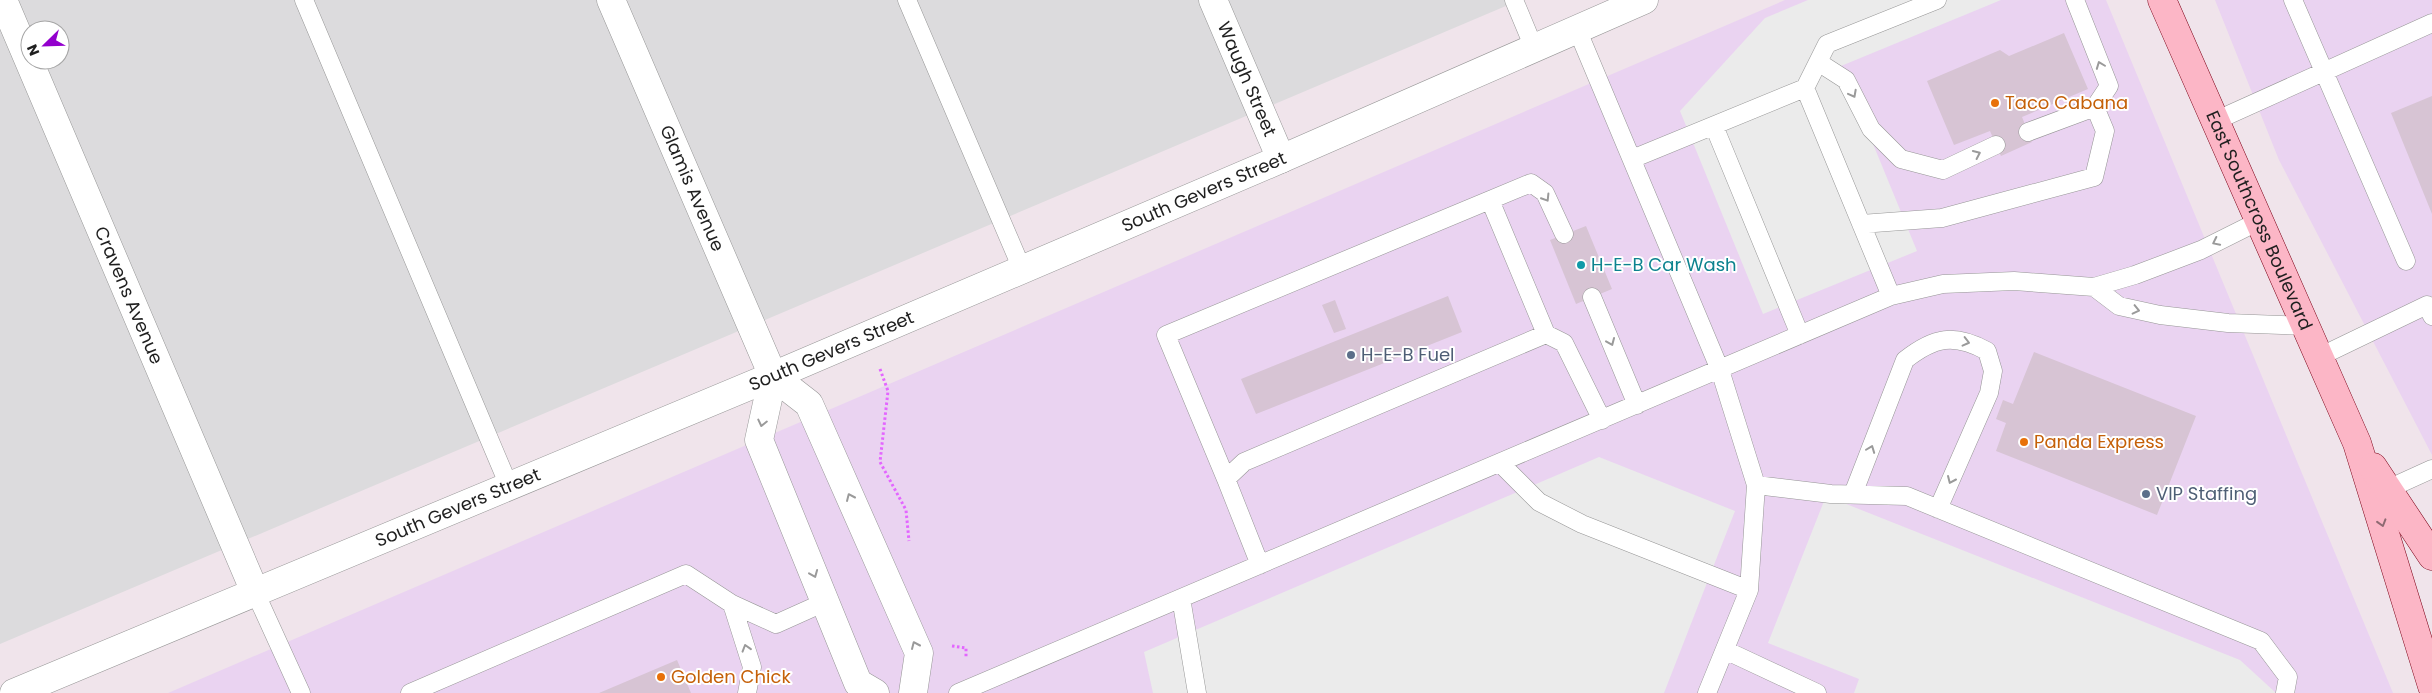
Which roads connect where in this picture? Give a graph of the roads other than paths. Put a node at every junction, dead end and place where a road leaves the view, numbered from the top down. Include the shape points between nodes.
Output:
1 (3, 0) edge
2 (304, 0) edge
3 (611, 0) edge
4 (907, 0) edge
5 (1213, 0) edge
6 (1514, 0) edge
7 (1644, 0) edge
8 (1936, 0) edge
9 (2075, 0) edge
10 (2162, 0) edge
11 (2293, 0) edge
12 (2432, 22) edge
13 (1577, 29) junction
14 (1534, 48) junction
15 (1818, 62) junction
16 (2323, 72) junction
17 (1805, 88) junction
18 (2095, 107) junction
19 (2215, 121) junction
20 (1714, 126) junction
21 (2028, 132) dead end
22 (1996, 146) dead end
23 (1281, 159) junction
24 (1632, 159) junction
25 (1490, 200) junction
26 (2259, 221) junction
27 (1861, 224) junction
28 (1564, 234) dead end
29 (2406, 261) dead end
30 (1022, 269) junction
31 (2094, 287) junction
32 (1891, 296) junction
33 (1592, 297) dead end
34 (2432, 316) edge
35 (2305, 326) junction
36 (1546, 334) junction
37 (1800, 335) junction
38 (2319, 357) junction
39 (1720, 370) junction
40 (773, 376) junction
41 (1637, 405) junction
42 (1602, 420) junction
43 (2357, 443) junction
44 (1500, 463) junction
45 (2432, 469) edge
46 (1226, 478) junction
47 (1756, 484) junction
48 (509, 486) junction
49 (2388, 489) junction
50 (1853, 494) junction
51 (1938, 509) junction
52 (2432, 556) edge
53 (1260, 565) junction
54 (1749, 590) junction
55 (255, 592) junction
56 (1181, 598) junction
57 (825, 602) junction
58 (732, 604) junction
59 (1725, 650) junction
60 (2432, 686) edge
61 (442, 688) edge
62 (961, 692) edge
63 (14, 693) edge
64 (301, 693) edge
65 (410, 693) edge
66 (747, 693) edge
67 (875, 693) edge
68 (913, 693) edge
69 (1197, 693) edge
70 (1707, 693) edge
71 (1817, 693) edge
72 (2285, 693) edge

1 - 55 street, Cravens Avenue
2 - 48 lane
3 - 40 street, Glamis Avenue
4 - 30 lane
5 - 23 street, Waugh Street
6 - 14 lane
7 - 13 street, South Gevers Street
8 - 15 lane via 1827,44
18 -> 9 lane via 2109,86
10 - 19 main road, East Southcross Boulevard
11 - 16 lane
12 - 16 lane
13 - 14 street, South Gevers Street
13 - 24 lane
14 - 23 street, South Gevers Street
15 - 17 lane
15 -> 22 lane via 1846,80 1871,129 1902,159 1943,170
16 - 19 lane
16 - 29 lane
17 - 20 lane
17 - 27 lane
18 - 21 lane
18 - 27 lane via 2105,131 2094,177 1942,218
19 - 26 main road, East Southcross Boulevard
20 - 24 lane
20 - 37 lane
23 - 30 street, South Gevers Street
24 - 39 lane
25 -> 28 lane via 1531,183 1545,193
25 - 36 lane
25 - 46 lane via 1166,335
26 -> 31 lane via 2201,250
26 - 35 main road, East Southcross Boulevard
27 - 32 lane
30 - 40 street, South Gevers Street
31 - 32 lane via 2014,281 1960,283
31 -> 35 lane via 2119,306 2160,315 2228,323
32 - 37 lane
33 -> 41 lane
34 - 38 lane via 2427,305
35 - 38 main road, East Southcross Boulevard
36 - 42 lane via 1564,344
36 - 46 lane via 1244,462
37 - 39 lane
38 - 43 main road, East Southcross Boulevard
39 - 41 lane
39 - 47 lane
40 - 48 street, South Gevers Street
40 -> 57 street via 759,440
68 -> 40 street via 919,653 810,404
41 - 42 lane
42 - 44 lane
43 - 49 main road, East Southcross Boulevard
43 -> 60 main road, East Southcross Boulevard
44 - 53 lane
44 - 54 lane via 1539,502 1582,524
45 - 49 lane
46 - 53 lane
47 - 50 lane
47 - 54 lane
48 - 55 street, South Gevers Street
49 - 52 main road, East Southcross Boulevard
50 - 51 lane via 1907,496
50 -> 51 lane via 1905,360 1922,346 1948,339 1968,341 1987,351 1994,371 1989,393
51 - 72 lane via 2261,641 2288,677
53 - 56 lane
54 - 59 lane
55 - 63 street, South Gevers Street
55 - 64 lane
56 - 62 lane
56 - 69 lane
57 - 58 lane via 776,624
57 - 67 street via 858,683
58 - 61 lane via 686,574
66 -> 58 lane via 752,667
59 - 70 lane
59 - 71 lane
61 - 65 lane

